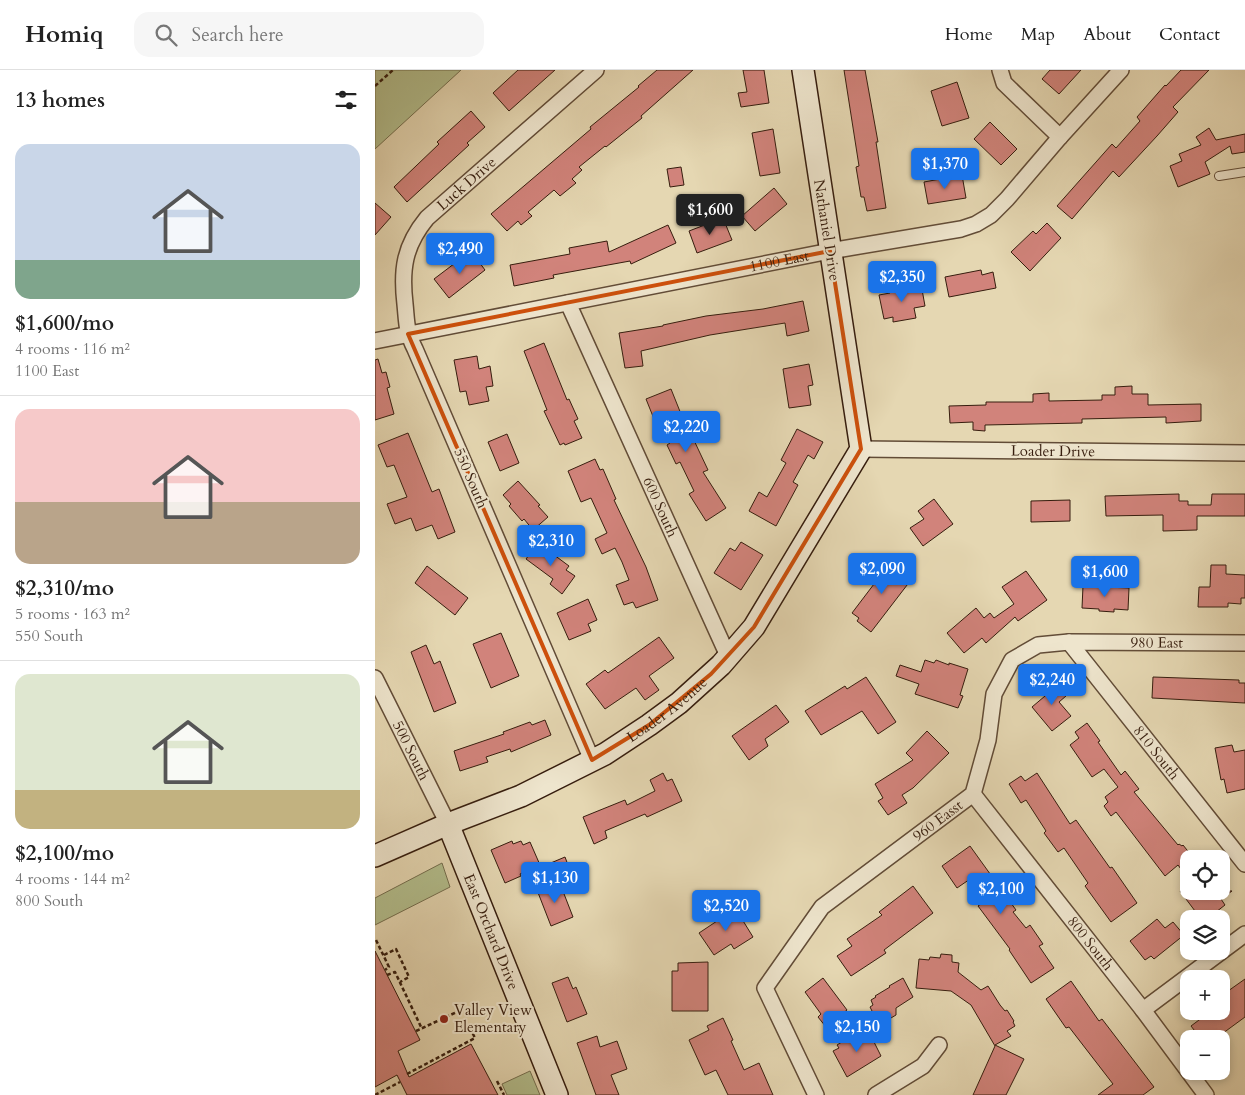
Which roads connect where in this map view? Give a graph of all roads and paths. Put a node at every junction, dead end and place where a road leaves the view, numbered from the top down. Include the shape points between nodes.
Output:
1 (393, 70) edge
2 (596, 70) edge
3 (803, 70) edge
4 (1001, 70) edge
5 (1121, 70) edge
6 (375, 86) edge
7 (1060, 136) junction
8 (1245, 172) edge
9 (1219, 176) dead end
10 (830, 251) junction
11 (568, 302) junction
12 (407, 334) junction
13 (375, 341) edge
14 (861, 449) junction
15 (1245, 453) edge
16 (1069, 642) junction
17 (1245, 643) edge
18 (728, 656) junction
19 (375, 678) edge
20 (592, 760) junction
21 (973, 794) junction
22 (448, 824) junction
23 (375, 856) edge
24 (1245, 864) edge
25 (1245, 934) edge
26 (376, 940) edge
27 (383, 956) junction
28 (385, 970) dead end
29 (387, 975) dead end
30 (399, 982) junction
31 (461, 1010) dead end
32 (1143, 1010) junction
33 (470, 1028) dead end
34 (422, 1029) junction
35 (416, 1031) dead end
36 (939, 1044) dead end
37 (407, 1074) dead end
38 (497, 1081) dead end
39 (400, 1082) dead end
40 (375, 1095) edge
41 (504, 1095) edge
42 (557, 1095) edge
43 (816, 1095) edge
44 (876, 1095) edge
45 (1206, 1095) edge

1 - 6 path
2 - 12 street, Luck Drive via 420,227 405,259 402,280
3 - 10 street, Nathaniel Drive
4 - 7 street via 1004,83
5 - 7 street, 1100 East
7 - 10 street, 1100 East via 1007,199 976,224
8 - 9 lane
10 - 11 street, 1100 East
10 - 14 street, Nathaniel Drive
11 - 12 street, 1100 East
11 - 18 street, 600 South
12 - 13 street, 1100 East
12 - 20 street, 550 South
14 - 15 street, Loader Drive
14 - 18 street, Loader Avenue via 754,627
16 - 17 street, 980 East
16 - 21 street, 960 Easst via 1038,646 1012,660 994,694 989,740
16 - 24 street, 810 South
18 - 20 street, Loader Avenue via 679,703 649,726
19 - 22 street, 500 South
20 - 22 street, Loader Avenue via 521,796
21 - 32 street, 800 South
21 - 43 street, 960 Easst via 823,908 765,988
22 - 23 street, Loader Avenue
22 - 42 street, East Orchard Drive
25 - 32 street
26 - 27 path
27 - 28 path via 389,967
27 - 30 path via 396,949 409,977
29 - 30 path via 395,972
30 - 34 path
31 - 34 path
32 - 45 street, 800 South
33 - 37 path via 475,1038
34 - 35 path
36 - 44 street via 923,1066
38 - 41 path
39 - 40 path

